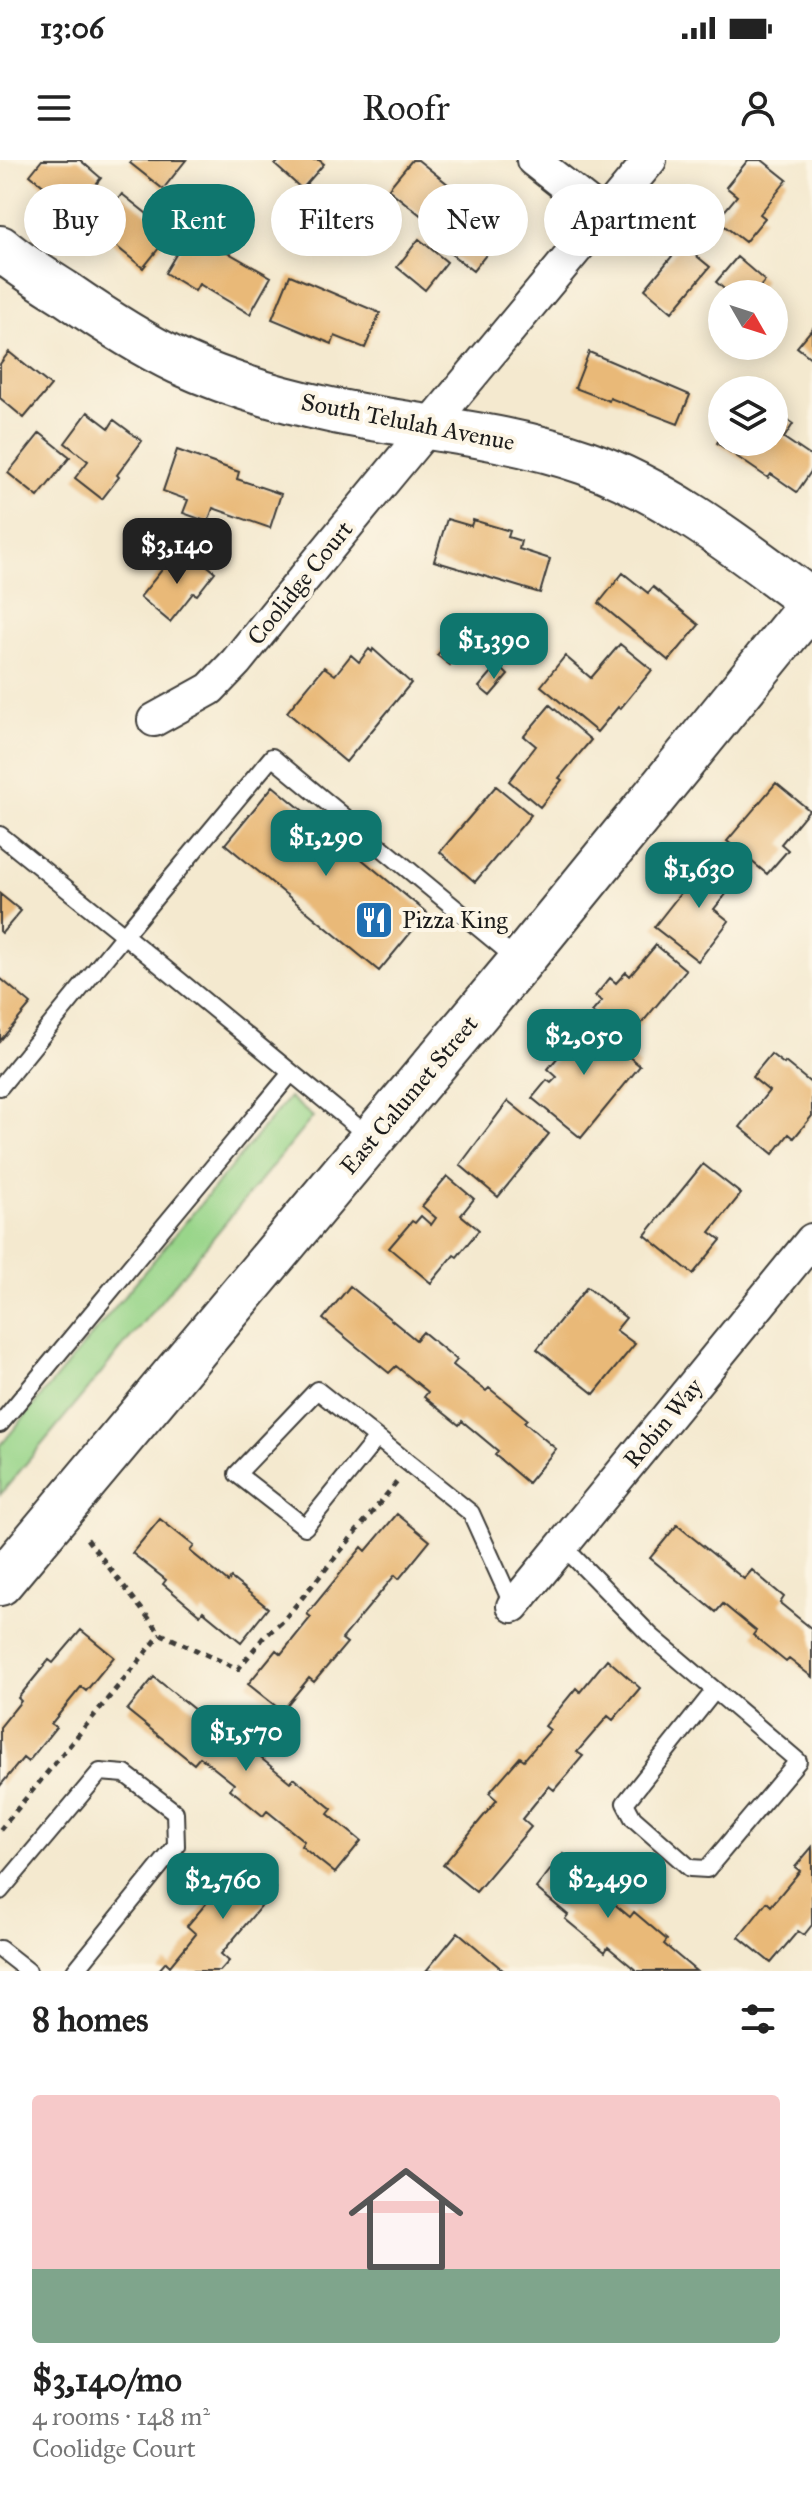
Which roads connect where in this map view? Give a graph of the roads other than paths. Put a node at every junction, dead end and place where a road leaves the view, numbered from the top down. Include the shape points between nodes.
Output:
1 (533, 160) edge
2 (650, 160) edge
3 (563, 184) edge
4 (630, 184) edge
5 (0, 248) edge
6 (571, 256) edge
7 (429, 427) junction
8 (812, 603) edge
9 (154, 720) dead end
10 (0, 835) edge
11 (124, 935) junction
12 (520, 962) junction
13 (291, 1073) junction
14 (0, 1087) edge
15 (372, 1139) junction
16 (812, 1240) edge
17 (0, 1424) edge
18 (377, 1438) junction
19 (562, 1545) junction
20 (0, 1583) edge
21 (513, 1606) joint
22 (715, 1690) junction
23 (0, 1891) edge
24 (0, 1949) edge
25 (28, 1971) edge
26 (75, 1971) edge

1 - 3 street
2 - 4 street, Coolidge Court
5 - 7 main road, South Telulah Avenue via 104,319 178,361 254,391
6 - 7 street, Coolidge Court
7 - 8 main road, South Telulah Avenue via 519,442 610,473 712,529
7 - 9 street, Coolidge Court via 236,662 210,689
8 - 12 main road, East Calumet Street
10 - 11 lane
11 - 12 lane via 272,757
11 - 13 lane
11 - 14 lane
12 - 15 main road, East Calumet Street
13 - 15 lane
13 - 17 lane
15 - 20 main road, East Calumet Street
16 - 19 street, Robin Way
18 - 18 lane via 317,1390 237,1474 305,1527
18 - 21 lane via 471,1513
19 - 21 street, Robin Way
19 - 22 lane via 650,1635
22 - 22 lane via 798,1761 707,1869 690,1868 633,1818 625,1803
23 - 26 lane via 100,1772 125,1774 175,1812 176,1846
24 - 25 lane

